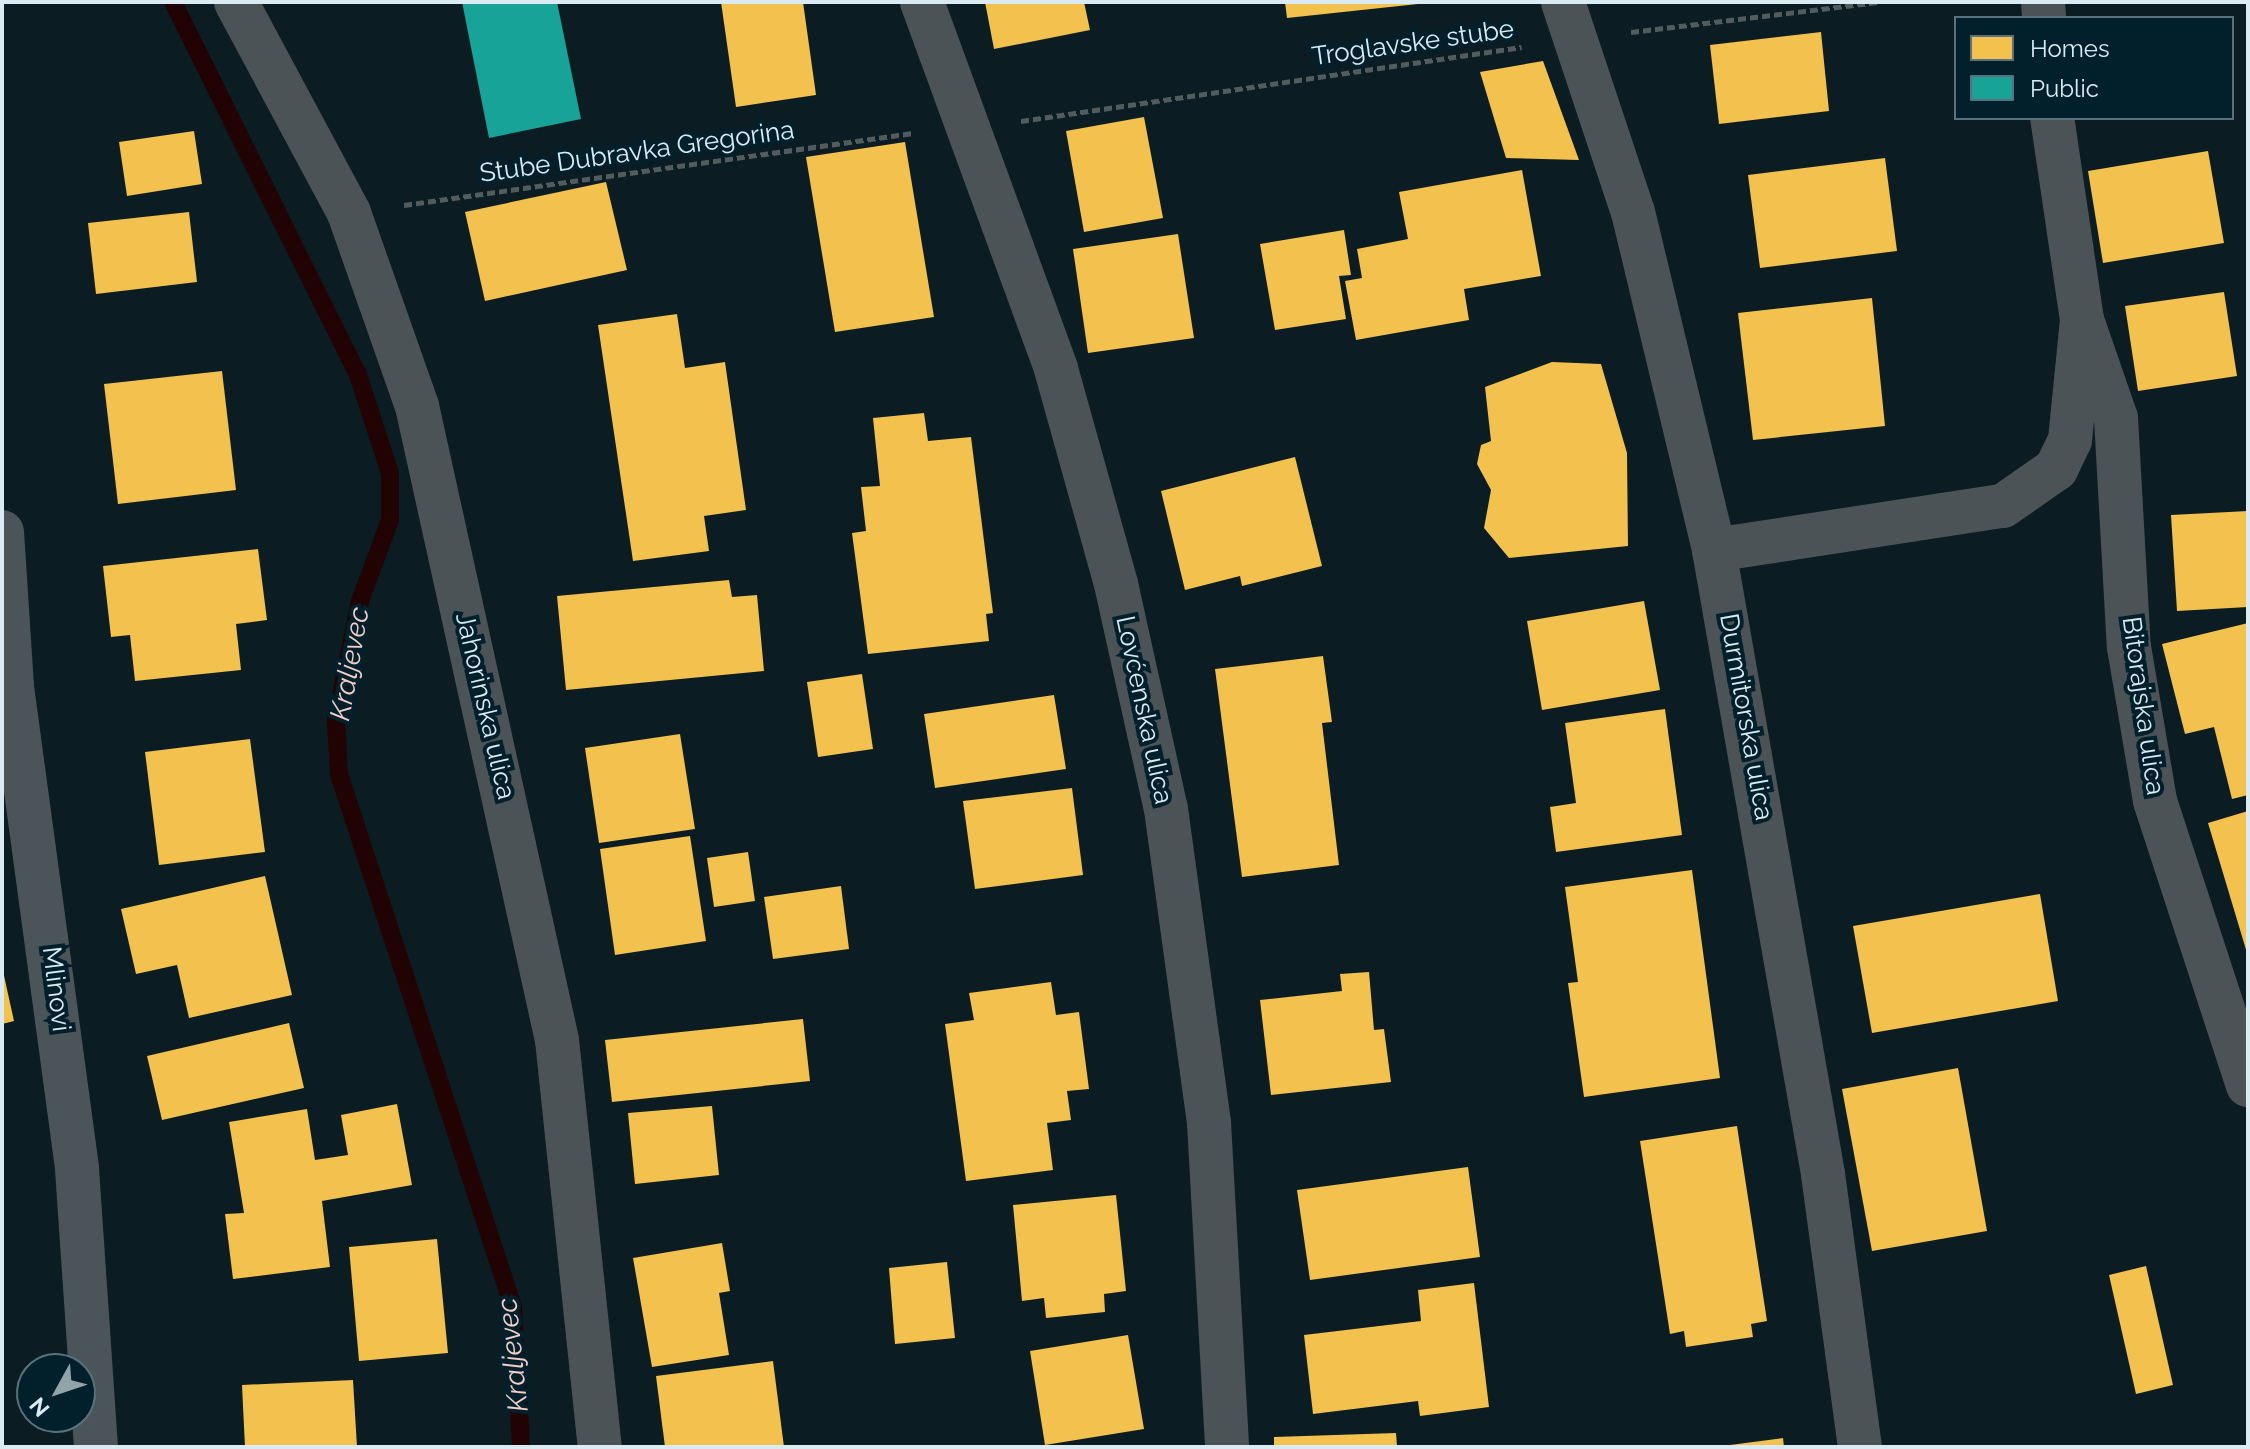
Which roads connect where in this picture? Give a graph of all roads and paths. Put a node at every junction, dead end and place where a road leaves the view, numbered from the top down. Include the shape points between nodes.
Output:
1 (236, 2) edge
2 (922, 2) edge
3 (1880, 2) edge
4 (1569, 20) edge
5 (2052, 120) edge
6 (1015, 122) dead end
7 (930, 131) dead end
8 (349, 213) junction
9 (2082, 320) junction
10 (2, 532) edge
11 (1714, 550) junction
12 (2248, 1085) edge
13 (96, 1447) edge
14 (600, 1447) edge
15 (1227, 1447) edge
16 (1860, 1447) edge

1 - 8 street, Jahorinska ulica
2 - 15 street, Lovćenska ulica via 1056,369 1116,584 1166,809 1209,1123
3 - 4 path, Troglavske stube
4 - 6 path, Troglavske stube
4 - 11 street, Durmitorska ulica via 1633,212
5 - 9 street, Bitorajska ulica
7 - 8 path, Stube Dubravka Gregorina
8 - 14 street, Jahorinska ulica via 417,406 528,894 557,1040
9 - 11 street, Bitorajska ulica via 2070,440 2056,469 2033,492 1970,513 1848,525
9 - 12 street, Bitorajska ulica via 2116,418 2129,647 2155,801
10 - 13 main road, Mlinovi via 12,687 77,1169
11 - 16 street, Durmitorska ulica via 1823,1174

